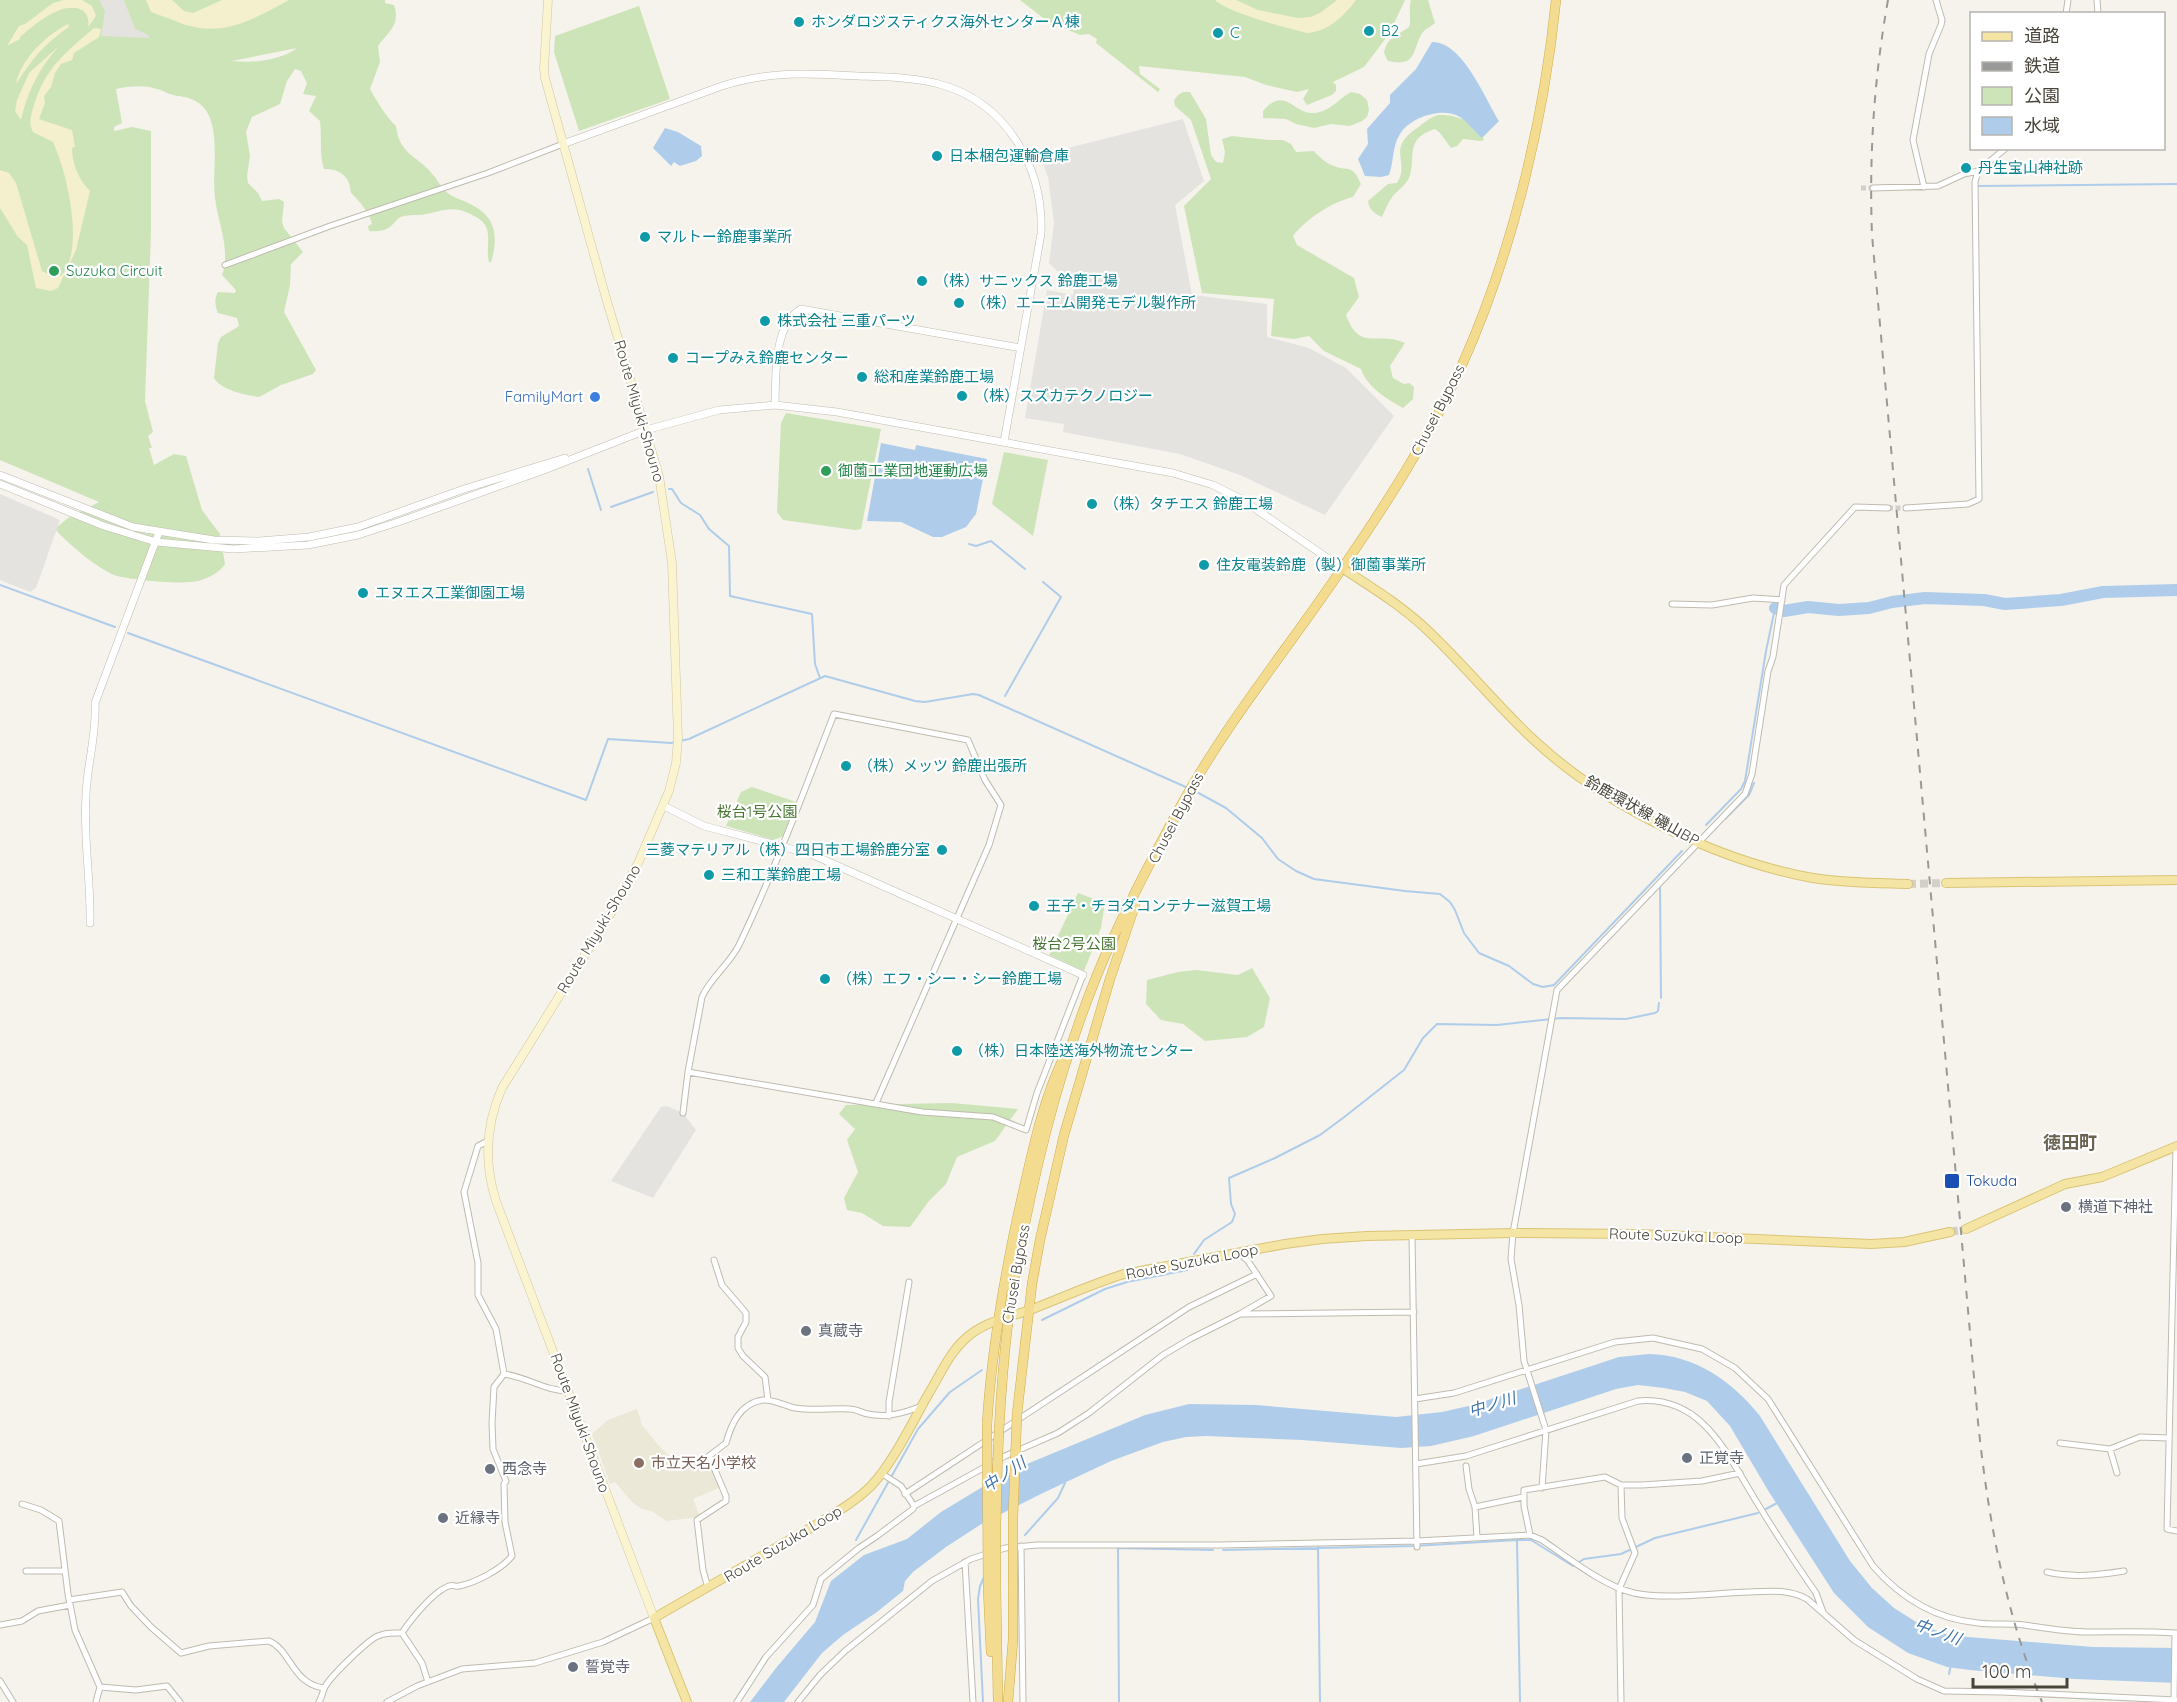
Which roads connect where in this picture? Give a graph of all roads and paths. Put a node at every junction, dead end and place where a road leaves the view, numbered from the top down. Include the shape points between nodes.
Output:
1 (548, 0) edge
2 (1556, 0) edge
3 (1936, 0) edge
4 (563, 144) junction
5 (2004, 150) edge
6 (1978, 171) junction
7 (1924, 187) junction
8 (1873, 188) tunnel mouth
9 (225, 265) dead end
10 (1021, 348) junction
11 (775, 405) junction
12 (645, 430) junction
13 (1004, 442) junction
14 (588, 452) junction
15 (0, 475) edge
16 (0, 484) edge
17 (1888, 508) tunnel mouth
18 (1906, 508) tunnel mouth
19 (159, 532) junction
20 (156, 542) junction
21 (1342, 568) junction
22 (1782, 601) junction
23 (1672, 604) dead end
24 (664, 806) junction
25 (1697, 843) junction
26 (782, 847) junction
27 (1155, 856) junction
28 (2177, 880) edge
29 (1946, 883) tunnel mouth
30 (1908, 884) tunnel mouth
31 (957, 919) junction
32 (90, 924) dead end
33 (1083, 975) joint
34 (688, 1072) junction
35 (876, 1103) junction
36 (1050, 1106) junction
37 (683, 1113) dead end
38 (488, 1141) junction
39 (2176, 1146) edge
40 (1966, 1229) tunnel mouth
41 (1950, 1232) tunnel mouth
42 (1513, 1233) junction
43 (1413, 1235) junction
44 (1239, 1253) junction
45 (714, 1260) dead end
46 (1257, 1274) junction
47 (909, 1282) dead end
48 (1028, 1310) junction
49 (1414, 1312) junction
50 (1240, 1314) junction
51 (997, 1320) junction
52 (1526, 1370) junction
53 (504, 1374) junction
54 (569, 1391) junction
55 (1415, 1399) junction
56 (768, 1400) junction
57 (922, 1406) junction
58 (889, 1416) junction
59 (1546, 1430) junction
60 (2169, 1438) junction
61 (2060, 1443) dead end
62 (2110, 1449) junction
63 (1416, 1464) junction
64 (1466, 1466) dead end
65 (1740, 1473) junction
66 (2117, 1473) dead end
67 (884, 1475) junction
68 (1621, 1485) junction
69 (1542, 1488) junction
70 (905, 1494) junction
71 (1523, 1497) junction
72 (22, 1504) dead end
73 (914, 1506) junction
74 (1475, 1507) junction
75 (2177, 1531) edge
76 (1530, 1535) junction
77 (1477, 1537) junction
78 (1417, 1543) junction
79 (1021, 1546) junction
80 (965, 1562) junction
81 (26, 1571) dead end
82 (65, 1571) junction
83 (2124, 1571) dead end
84 (2047, 1572) dead end
85 (708, 1587) junction
86 (1619, 1589) junction
87 (69, 1603) junction
88 (1823, 1614) junction
89 (654, 1618) junction
90 (0, 1624) edge
91 (402, 1632) junction
92 (2175, 1634) edge
93 (0, 1681) edge
94 (428, 1682) junction
95 (100, 1687) junction
96 (324, 1688) junction
97 (2176, 1700) edge
98 (13, 1702) edge
99 (96, 1702) edge
100 (180, 1702) edge
101 (319, 1702) edge
102 (387, 1702) edge
103 (687, 1702) edge
104 (737, 1702) edge
105 (798, 1702) edge
106 (973, 1702) edge
107 (997, 1702) edge
108 (1008, 1702) edge
109 (1023, 1702) edge
110 (1621, 1702) edge

1 - 4 main road, Route Miyuki-Shouno via 544,69
2 - 21 highway, Chusei Bypass via 1529,158 1500,262 1462,364 1413,460
3 - 7 street via 1942,20 1929,54 1914,140
4 - 9 street
4 - 10 street via 722,86 781,74 895,78 953,89 981,104 1010,130 1025,153 1037,186 1041,234
4 - 12 main road, Route Miyuki-Shouno
5 - 6 street
6 - 7 street via 1938,186
6 - 18 street via 1975,182 1979,499 1968,504
7 - 8 street
10 - 11 street via 801,309 792,316 779,343
10 - 13 street
11 - 12 street via 719,410
11 - 13 street
12 - 14 street
12 - 24 main road, Route Miyuki-Shouno via 659,476 672,563 678,738
13 - 21 street via 1173,472 1213,485 1257,509
14 - 19 street via 333,533 284,540 234,541
14 - 20 street via 401,521 332,541 283,548 233,549
15 - 19 street via 107,518
16 - 20 street via 104,526
17 - 22 street via 1855,507 1784,585
19 - 20 street
20 - 32 street via 95,703 85,816
21 - 25 main road, 鈴鹿環状線 磯山BP via 1422,625 1552,755 1598,789
21 - 27 highway, Chusei Bypass via 1238,713
22 - 23 street via 1753,598
22 - 25 street via 1773,657 1767,670 1751,780 1745,794
24 - 26 street via 704,826
24 - 38 main road, Route Miyuki-Shouno via 616,905 502,1088 494,1106
25 - 30 main road, 鈴鹿環状線 磯山BP via 1812,878
25 - 42 street via 1557,990
26 - 31 street via 811,854
26 - 31 street via 834,714 968,740 1000,805 989,845
26 - 34 street via 734,956 710,981 702,997
27 - 36 highway, Chusei Bypass via 1112,939 1061,1062
27 - 48 highway via 1124,934 1064,1135
28 - 29 main road
31 - 33 street
31 - 35 street
33 - 35 street via 1026,1130 993,1117 922,1112
34 - 35 street
34 - 37 street
36 - 51 highway via 1028,1172
36 - 107 highway, Chusei Bypass, bridge via 1012,1291 1002,1380 997,1457
38 - 53 street via 478,1146 464,1192 478,1263 478,1295 496,1329
38 - 54 main road, Route Miyuki-Shouno via 494,1193
39 - 40 main road via 2102,1177 2065,1184
39 - 60 street
41 - 42 main road, Route Suzuka Loop via 1871,1244 1648,1234
42 - 43 main road, Route Suzuka Loop
42 - 52 street via 1511,1259
43 - 44 main road, Route Suzuka Loop via 1322,1239
43 - 49 street
44 - 46 street
44 - 48 main road, Route Suzuka Loop via 1124,1274
45 - 56 street via 722,1285 746,1313 737,1345 766,1380
46 - 50 street via 1271,1296
46 - 70 street via 1189,1307
47 - 58 street
48 - 51 main road, Route Suzuka Loop
48 - 108 highway, bridge via 1017,1414 1012,1516 1013,1640
49 - 50 street
49 - 55 street
50 - 73 street via 1163,1355 1058,1433 1005,1456
51 - 57 main road, Route Suzuka Loop via 961,1342
51 - 107 highway, bridge via 986,1456 988,1588
52 - 55 street via 1454,1394
52 - 59 street
52 - 92 street via 1606,1344 1643,1338 1702,1349 1735,1368 1768,1399 1872,1566 1912,1602 1947,1617 1980,1624
53 - 54 street via 543,1388
53 - 91 street via 494,1387 492,1439 506,1480 505,1522 512,1556 491,1573 438,1592
54 - 89 main road, Route Miyuki-Shouno
55 - 63 street
56 - 58 street via 797,1408 852,1408 863,1414
56 - 85 street via 755,1403 736,1417 726,1443 709,1456 726,1501 698,1520
57 - 58 street
57 - 67 main road, Route Suzuka Loop
59 - 63 street via 1466,1456
59 - 65 street via 1630,1403 1658,1402 1699,1420 1716,1437
59 - 69 street
60 - 62 street via 2140,1437
60 - 75 street via 2167,1530
61 - 62 street
62 - 66 street
63 - 78 street
64 - 74 street
65 - 68 street via 1702,1481
65 - 88 street via 1816,1593
67 - 70 street via 901,1486
67 - 85 main road, Route Suzuka Loop via 845,1508
68 - 69 street via 1605,1477
68 - 86 street via 1622,1518 1634,1555
69 - 71 street via 1524,1490
70 - 73 street
71 - 74 street
71 - 76 street
72 - 82 street via 58,1520
73 - 104 street via 821,1579 813,1605 766,1657
74 - 77 street
76 - 77 street
76 - 86 street
77 - 78 street
78 - 79 street
79 - 80 street
79 - 109 street
80 - 105 street via 932,1581 845,1651
80 - 106 street
81 - 82 street
82 - 87 street
83 - 84 street via 2101,1575
85 - 89 main road, Route Suzuka Loop
86 - 88 street via 1654,1595 1790,1592 1807,1599
86 - 110 street
87 - 90 street via 38,1611 22,1621
87 - 95 street via 77,1637
87 - 96 street via 122,1592 151,1627 181,1653 218,1644 273,1642 296,1672 314,1686
88 - 97 street via 1854,1640 1944,1691
89 - 94 street via 603,1642 535,1663 470,1667
89 - 103 main road
91 - 94 street via 422,1663
91 - 96 street via 382,1634 369,1641
92 - 97 street
93 - 98 street
94 - 102 street
95 - 99 street
95 - 100 street via 136,1690 167,1686
96 - 101 street

